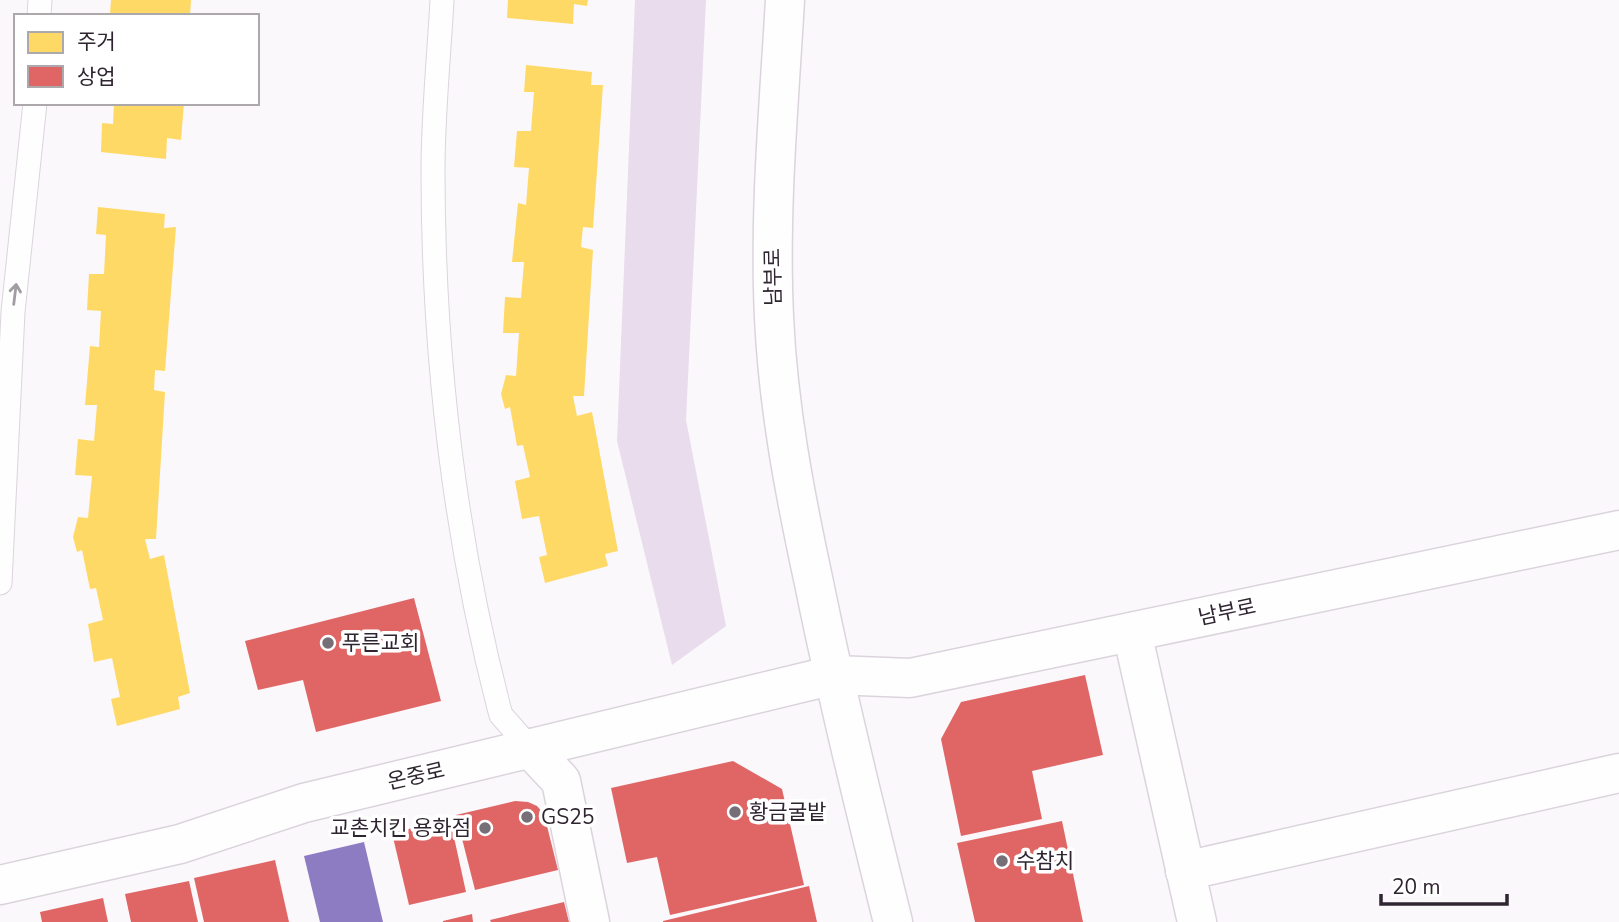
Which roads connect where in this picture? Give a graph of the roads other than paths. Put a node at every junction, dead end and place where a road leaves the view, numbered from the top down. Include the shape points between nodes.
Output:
1 (442, 0) edge
2 (785, 0) edge
3 (36, 105) edge
4 (1619, 530) edge
5 (0, 583) edge
6 (1132, 632) junction
7 (834, 675) junction
8 (530, 748) junction
9 (1619, 773) edge
10 (1185, 871) junction
11 (0, 886) edge
12 (590, 922) edge
13 (893, 922) edge
14 (1197, 922) edge

1 - 8 lane via 433,169 440,344 452,459 484,649 499,708
2 - 7 street, 남부로 via 772,226 774,317 781,409
5 -> 3 lane via 13,312
4 - 6 street, 남부로
6 - 7 street, 남부로 via 910,678
6 - 10 street
7 - 8 street, 온중로
7 - 13 street, 남부로
8 - 11 street, 온중로 via 304,803 180,844
8 - 12 street via 561,781
9 - 10 street
10 - 14 street

